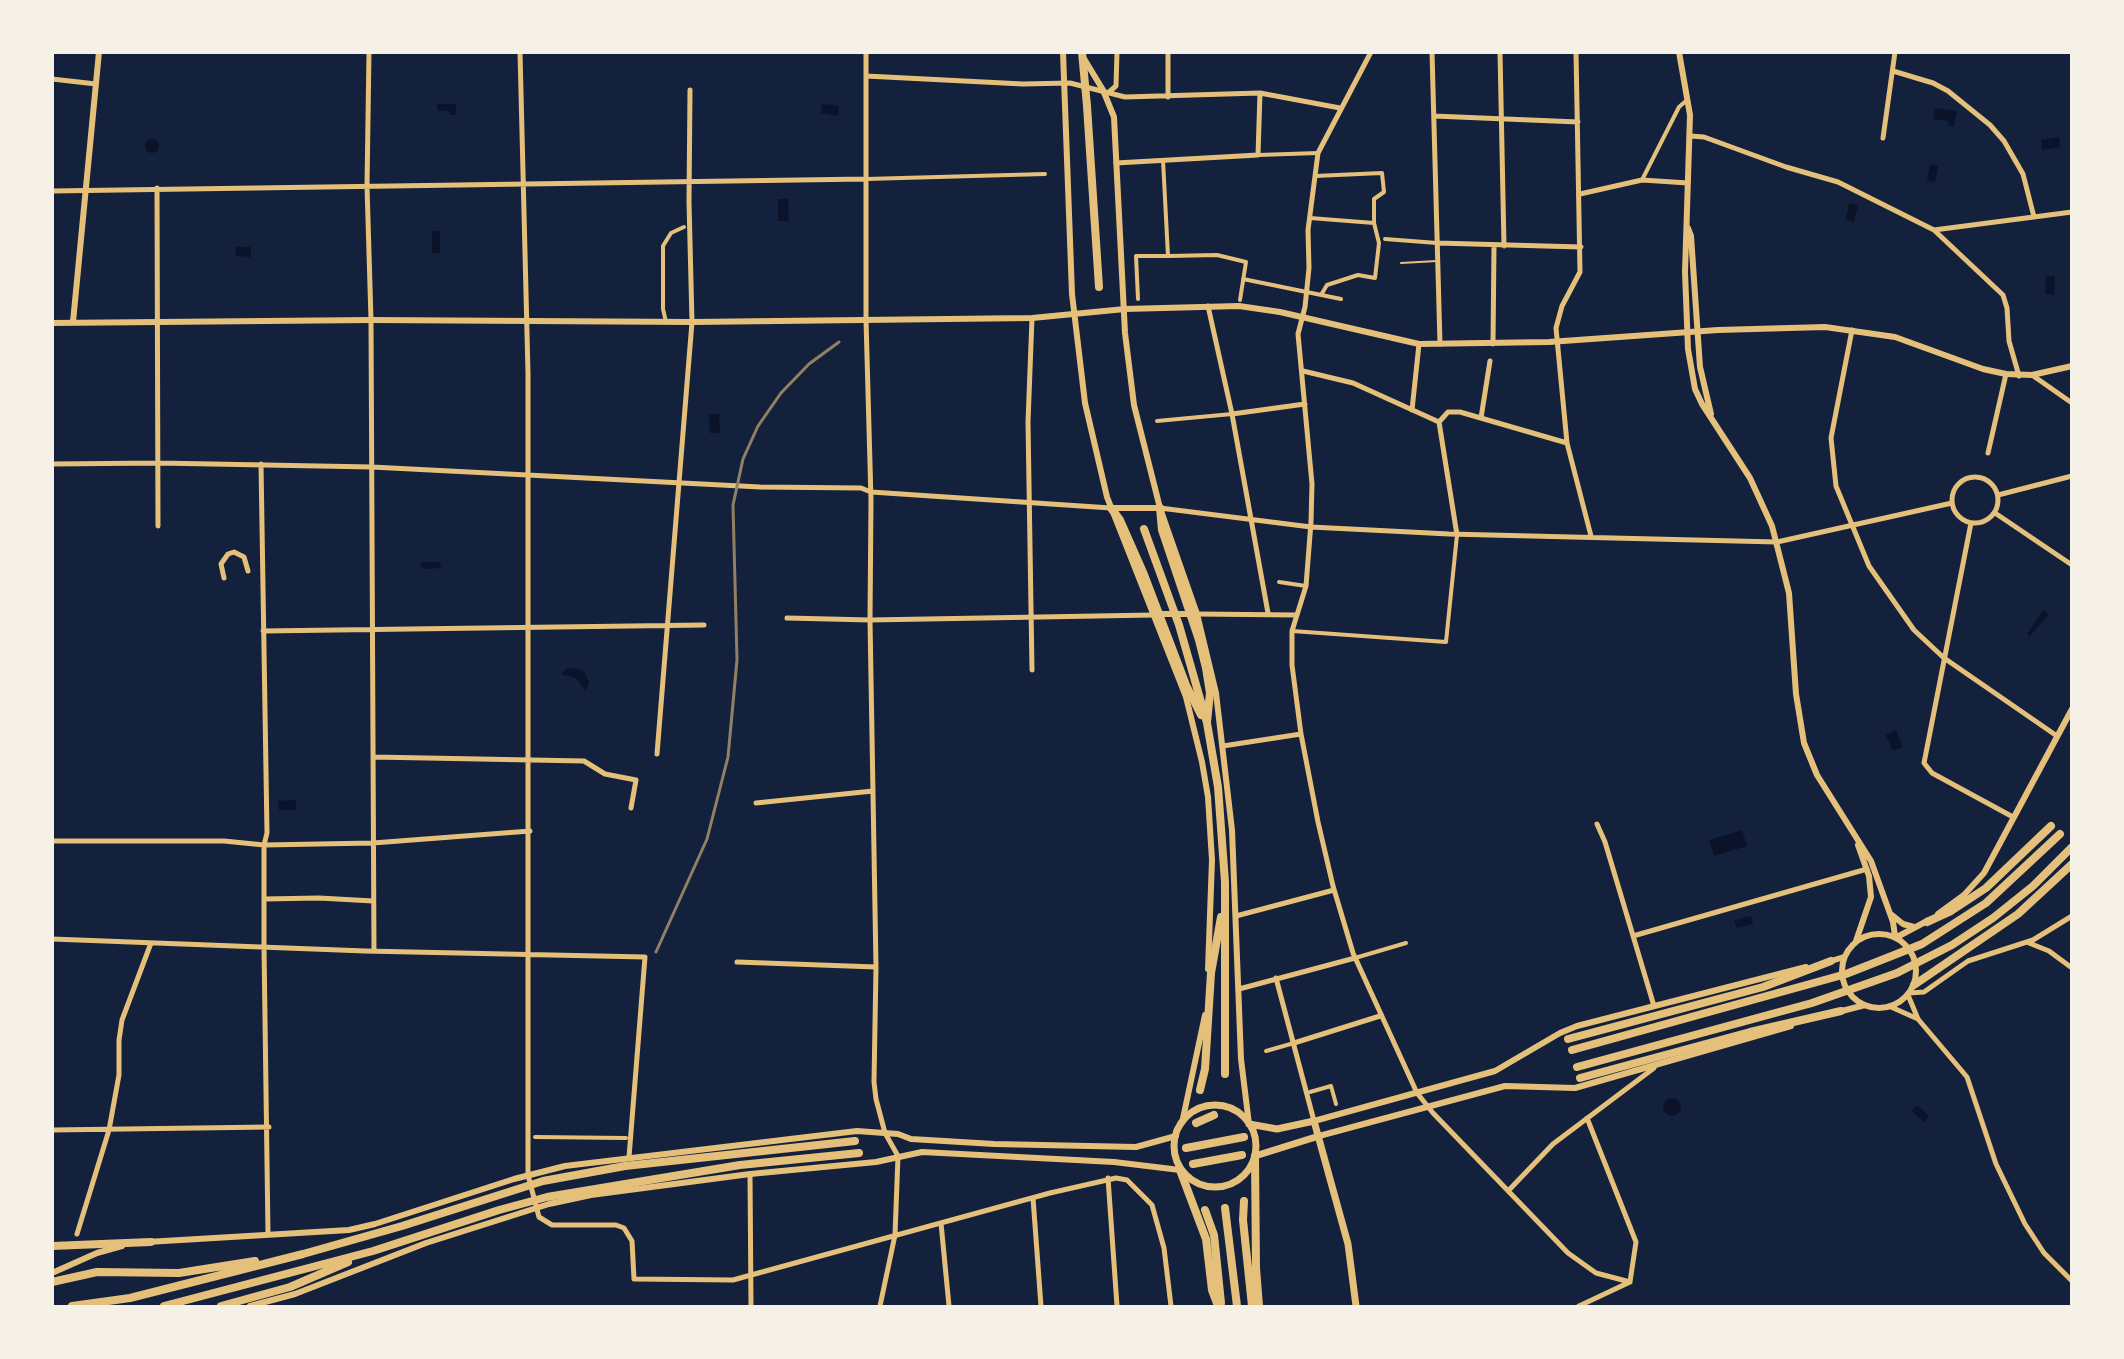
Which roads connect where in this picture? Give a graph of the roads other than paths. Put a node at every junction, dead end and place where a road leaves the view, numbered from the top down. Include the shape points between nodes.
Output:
1 (99, 52) edge
2 (369, 52) edge
3 (520, 52) edge
4 (866, 52) edge
5 (1063, 52) edge
6 (1117, 52) edge
7 (1168, 52) edge
8 (1371, 52) edge
9 (1432, 52) edge
10 (1500, 52) edge
11 (1576, 52) edge
12 (1679, 52) edge
13 (1895, 52) edge
14 (1082, 55) edge
15 (1893, 71) junction
16 (866, 76) junction
17 (52, 79) edge
18 (1064, 83) junction
19 (96, 84) junction
20 (1085, 86) junction
21 (690, 90) dead end
22 (1106, 91) junction
23 (1260, 93) junction
24 (1168, 97) junction
25 (1688, 99) junction
26 (1087, 106) joint
27 (1340, 108) junction
28 (1434, 116) junction
29 (1502, 119) junction
30 (1578, 122) junction
31 (1690, 136) junction
32 (1883, 138) dead end
33 (1318, 153) junction
34 (1258, 155) junction
35 (1163, 160) junction
36 (1116, 163) junction
37 (1045, 174) dead end
38 (1314, 176) junction
39 (866, 179) junction
40 (1642, 180) junction
41 (691, 181) junction
42 (524, 183) junction
43 (1688, 183) junction
44 (367, 186) junction
45 (157, 188) junction
46 (86, 190) junction
47 (52, 191) edge
48 (1580, 194) junction
49 (2072, 212) edge
50 (2034, 217) junction
51 (1310, 218) junction
52 (1374, 223) junction
53 (684, 227) dead end
54 (1688, 228) junction
55 (1934, 230) junction
56 (1385, 239) dead end
57 (1437, 243) junction
58 (1494, 246) junction
59 (1504, 246) junction
60 (1581, 247) junction
61 (1168, 256) junction
62 (1439, 260) junction
63 (1401, 263) dead end
64 (1243, 279) junction
65 (1099, 287) dead end
66 (1307, 292) junction
67 (1321, 295) junction
68 (1138, 299) dead end
69 (1341, 299) dead end
70 (1239, 303) junction
71 (1208, 306) junction
72 (1125, 309) junction
73 (1074, 315) junction
74 (1032, 318) junction
75 (1302, 318) junction
76 (371, 320) junction
77 (866, 320) junction
78 (53, 321) edge
79 (525, 321) junction
80 (73, 322) junction
81 (666, 322) junction
82 (692, 322) junction
83 (159, 323) junction
84 (1852, 330) junction
85 (1419, 344) junction
86 (1440, 344) junction
87 (1493, 344) junction
88 (1490, 361) dead end
89 (2072, 366) edge
90 (1303, 371) junction
91 (2006, 374) junction
92 (2032, 375) junction
93 (2019, 376) junction
94 (2072, 403) edge
95 (1305, 404) junction
96 (1412, 410) junction
97 (1232, 414) junction
98 (1481, 418) junction
99 (1712, 420) junction
100 (1157, 422) dead end
101 (1439, 422) junction
102 (1567, 443) junction
103 (1988, 453) dead end
104 (158, 463) junction
105 (52, 464) edge
106 (261, 464) junction
107 (372, 467) junction
108 (527, 476) junction
109 (2072, 476) edge
110 (678, 482) junction
111 (871, 492) junction
112 (1998, 495) junction
113 (1029, 501) junction
114 (1952, 503) junction
115 (1111, 508) junction
116 (1160, 508) junction
117 (1995, 513) junction
118 (1252, 518) junction
119 (1971, 523) junction
120 (158, 526) dead end
121 (1311, 526) junction
122 (1852, 526) junction
123 (1144, 529) dead end
124 (1457, 535) junction
125 (1591, 536) junction
126 (1777, 542) junction
127 (2072, 565) edge
128 (248, 571) dead end
129 (224, 578) dead end
130 (1279, 582) dead end
131 (1306, 586) junction
132 (1268, 613) junction
133 (1156, 614) junction
134 (1195, 614) junction
135 (1296, 615) junction
136 (1030, 616) junction
137 (787, 618) dead end
138 (870, 620) junction
139 (668, 624) junction
140 (704, 625) dead end
141 (527, 626) junction
142 (372, 630) junction
143 (262, 631) junction
144 (1292, 631) junction
145 (1944, 658) junction
146 (1032, 670) dead end
147 (2072, 709) edge
148 (1207, 723) junction
149 (1301, 734) junction
150 (2057, 736) junction
151 (1222, 746) junction
152 (657, 754) dead end
153 (373, 757) junction
154 (529, 759) junction
155 (873, 791) junction
156 (756, 803) dead end
157 (631, 808) dead end
158 (2013, 817) junction
159 (1597, 824) dead end
160 (2051, 826) dead end
161 (530, 831) junction
162 (2060, 834) dead end
163 (1855, 836) junction
164 (52, 841) edge
165 (373, 843) junction
166 (264, 845) junction
167 (2072, 847) edge
168 (2072, 864) edge
169 (1867, 869) junction
170 (1334, 890) junction
171 (264, 899) junction
172 (373, 901) junction
173 (1224, 905) junction
174 (1889, 909) junction
175 (1236, 916) junction
176 (2072, 916) edge
177 (1927, 922) junction
178 (1915, 927) junction
179 (1633, 936) junction
180 (1896, 936) junction
181 (52, 939) edge
182 (1406, 942) dead end
183 (1856, 942) junction
184 (2027, 942) junction
185 (151, 943) junction
186 (264, 947) junction
187 (374, 951) junction
188 (529, 954) junction
189 (1844, 957) junction
190 (1355, 958) junction
191 (1831, 961) junction
192 (737, 962) dead end
193 (876, 967) junction
194 (2072, 968) edge
195 (1276, 978) junction
196 (1239, 988) junction
197 (1910, 991) junction
198 (1865, 1005) junction
199 (1654, 1006) junction
200 (1891, 1007) junction
201 (1841, 1011) junction
202 (1380, 1016) junction
203 (1918, 1018) junction
204 (1568, 1039) dead end
205 (1294, 1043) junction
206 (1572, 1050) dead end
207 (1266, 1051) dead end
208 (1577, 1067) dead end
209 (1654, 1068) junction
210 (1225, 1074) dead end
211 (1580, 1078) dead end
212 (1200, 1090) dead end
213 (1310, 1092) dead end
214 (1417, 1093) junction
215 (1336, 1104) dead end
216 (1427, 1106) junction
217 (1214, 1115) dead end
218 (1587, 1118) junction
219 (1314, 1121) junction
220 (1182, 1123) junction
221 (1196, 1123) dead end
222 (1249, 1124) junction
223 (268, 1126) junction
224 (52, 1130) edge
225 (109, 1130) junction
226 (885, 1132) junction
227 (1176, 1136) junction
228 (1318, 1136) junction
229 (535, 1137) dead end
230 (1244, 1137) dead end
231 (626, 1138) dead end
232 (855, 1141) dead end
233 (1186, 1148) dead end
234 (859, 1153) dead end
235 (1242, 1155) dead end
236 (898, 1156) junction
237 (1255, 1156) junction
238 (629, 1157) junction
239 (1193, 1164) dead end
240 (1180, 1170) junction
241 (750, 1173) junction
242 (528, 1177) junction
243 (1108, 1178) junction
244 (1509, 1190) junction
245 (1033, 1198) junction
246 (1244, 1201) dead end
247 (535, 1205) junction
248 (1226, 1209) dead end
249 (1205, 1210) dead end
250 (941, 1223) junction
251 (77, 1234) dead end
252 (268, 1234) junction
253 (895, 1235) junction
254 (151, 1242) junction
255 (1251, 1242) dead end
256 (52, 1246) edge
257 (373, 1251) junction
258 (303, 1254) junction
259 (1246, 1260) junction
260 (52, 1273) edge
261 (751, 1273) junction
262 (2072, 1281) edge
263 (52, 1282) edge
264 (1630, 1282) junction
265 (72, 1306) edge
266 (164, 1306) edge
267 (221, 1306) edge
268 (250, 1306) edge
269 (751, 1306) edge
270 (880, 1306) edge
271 (949, 1306) edge
272 (1041, 1306) edge
273 (1117, 1306) edge
274 (1171, 1306) edge
275 (1220, 1306) edge
276 (1237, 1306) edge
277 (1252, 1306) edge
278 (1259, 1306) edge
279 (1356, 1306) edge
280 (1579, 1306) edge

1 - 19 street
2 - 44 street
3 - 42 street
4 - 16 street
5 - 18 street
6 - 22 street via 1116,86
7 - 24 street
8 - 27 street
9 - 28 street
10 - 29 street
11 - 30 street
12 - 25 street
13 - 15 street
14 - 20 main road
14 - 22 street
15 - 32 street
15 - 50 street via 1948,91 1990,125 2023,174
16 - 18 street
16 - 39 street
17 - 19 street
18 - 20 street
18 - 73 street
19 - 46 street
20 - 22 street
20 - 26 main road
21 - 41 street
22 - 24 street via 1125,97
22 - 36 street via 1114,117
23 - 24 street
23 - 27 street
23 - 34 street
25 - 31 street
25 - 40 street via 1679,107
26 - 65 highway
27 - 33 street
28 - 29 street
28 - 57 street
29 - 30 street
29 - 59 street
30 - 48 street
31 - 43 street
31 - 55 street via 1704,137 1838,182
33 - 34 street
33 - 38 street
34 - 35 street
35 - 36 street
35 - 61 street
36 - 72 street
37 - 39 street
38 - 51 street
38 - 52 street via 1382,173 1384,192 1374,200
39 - 41 street
39 - 77 street
40 - 43 street
40 - 48 street
41 - 42 street
41 - 82 street
42 - 44 street
42 - 79 street
43 - 54 street
44 - 45 street
44 - 76 street
45 - 46 street
45 - 83 street
46 - 47 street
46 - 80 street
48 - 60 street
49 - 50 street
50 - 55 street
51 - 52 street
51 - 66 street
52 - 67 street via 1379,243 1375,278 1358,275 1327,285
53 - 81 street via 671,233 663,246
54 - 99 street via 1700,367
54 - 99 street via 1685,263 1689,359 1695,389
55 - 93 street via 2003,295 2008,341
56 - 57 street
57 - 58 street
57 - 62 street
58 - 59 street
58 - 87 street
59 - 60 street
60 - 102 street via 1578,278 1562,306 1556,328
61 - 64 street via 1217,255 1246,262
61 - 68 street via 1136,256
62 - 63 lane
62 - 86 street
64 - 66 street
64 - 70 street
66 - 67 street
66 - 75 street
67 - 69 street
70 - 71 street
70 - 75 street
71 - 72 street
71 - 97 street
72 - 73 street
72 - 116 street via 1134,405
73 - 74 street
73 - 115 street via 1088,425
74 - 77 street
74 - 113 street
75 - 85 street
75 - 90 street via 1298,334
76 - 79 street
76 - 83 street
76 - 107 street
77 - 82 street
77 - 111 street
78 - 80 street
79 - 81 street
79 - 108 street
80 - 83 street
81 - 82 street
82 - 110 street
83 - 104 street
84 - 87 street via 1791,326
84 - 91 street via 1895,337
84 - 122 street via 1831,438 1836,486
85 - 86 street
85 - 96 street
86 - 87 street
88 - 98 street
89 - 92 street
90 - 95 street
90 - 96 street via 1353,383
91 - 93 street
91 - 103 street
92 - 93 street
92 - 94 street
95 - 97 street
95 - 121 street via 1312,484
96 - 101 street
97 - 100 street
97 - 118 street
98 - 101 street via 1451,411
98 - 102 street
99 - 126 street via 1758,495
101 - 124 street
102 - 125 street
104 - 105 street
104 - 106 street
104 - 120 street
106 - 107 street
106 - 143 street
107 - 108 street
107 - 142 street
108 - 110 street
108 - 141 street
109 - 112 street
110 - 111 street via 861,488
110 - 139 street
111 - 113 street
111 - 138 street
112 - 114 street via 1987,480 1970,477 1957,486
112 - 117 street
113 - 115 street
113 - 136 street
114 - 119 street via 1957,514
114 - 122 street
115 - 116 street
115 - 133 street
115 - 148 highway via 1120,520 1186,685
116 - 118 street
116 - 134 street
116 - 148 highway via 1162,530 1206,668 1210,693
117 - 119 street via 1986,521
117 - 127 street
118 - 121 street
118 - 132 street
119 - 145 street
121 - 124 street
121 - 131 street
122 - 126 street
122 - 145 street via 1869,566 1895,605 1914,630
123 - 148 highway via 1179,624
124 - 125 street
124 - 144 street via 1446,642
125 - 126 street
126 - 163 street via 1789,593 1796,694 1804,743 1817,775
128 - 129 street via 244,557 234,552 221,564
130 - 131 street
131 - 135 street
132 - 134 street
132 - 135 street
133 - 134 street
133 - 136 street
133 - 220 street via 1186,697 1202,762 1212,860 1203,1028
134 - 151 street via 1216,693
135 - 144 street
136 - 138 street
136 - 146 street
137 - 138 street
138 - 155 street
139 - 140 street
139 - 141 street
139 - 152 street
141 - 142 street
141 - 154 street
142 - 143 street
142 - 153 street
143 - 166 street via 267,833
144 - 149 street via 1292,672
145 - 150 street
145 - 158 street via 1925,766
147 - 150 street
148 - 173 highway via 1219,796
149 - 151 street
149 - 170 street
150 - 158 street
151 - 175 street via 1232,830
153 - 154 street
153 - 165 street
154 - 157 street via 584,761 605,774 636,780
154 - 161 street
155 - 156 street
155 - 193 street
158 - 177 street via 1984,873 1964,895
159 - 179 street
160 - 177 highway via 1986,888
161 - 165 street
161 - 188 street
162 - 206 highway via 1986,903 1922,944 1846,974
163 - 169 street
163 - 174 street via 1871,861
164 - 166 street via 224,841
165 - 166 street
165 - 172 street
166 - 171 street
167 - 208 highway via 1993,918 1897,974 1812,1003
168 - 197 highway via 2018,914
169 - 179 street
169 - 183 street via 1870,906
170 - 175 street
170 - 190 street
171 - 172 street
171 - 186 street
172 - 187 street
173 - 210 highway
173 - 212 highway via 1211,973 1205,1069
174 - 178 street via 1896,920
174 - 180 street
175 - 196 street
176 - 184 street
177 - 178 street
178 - 180 street
179 - 199 street
180 - 183 street via 1869,935
180 - 197 street via 1914,960 1916,975
181 - 185 street
182 - 190 street
183 - 189 street
184 - 194 street via 2049,951
184 - 197 street via 1968,961 1924,992
185 - 186 street
185 - 225 street via 122,1020 119,1075
186 - 187 street
186 - 223 street
187 - 188 street
188 - 238 street via 645,957
188 - 242 street
189 - 191 street
189 - 198 street via 1845,986
190 - 195 street
190 - 202 street
191 - 199 street
191 - 204 highway via 1763,987
192 - 193 street
193 - 226 street via 874,1082
195 - 196 street
195 - 205 street
196 - 222 street via 1240,1059
197 - 200 street
197 - 203 street
198 - 200 street
198 - 201 street
199 - 214 street via 1576,1026 1495,1071
200 - 203 street
201 - 209 street
201 - 211 highway
202 - 205 street
202 - 214 street
203 - 262 street via 1968,1077 1993,1155 2012,1198 2037,1244
205 - 207 street
205 - 219 street
209 - 216 street via 1575,1088 1505,1086
209 - 218 street
213 - 215 street via 1331,1086
214 - 216 street
214 - 219 street
216 - 228 street
216 - 244 street
217 - 221 highway
218 - 244 street via 1553,1144
218 - 264 street via 1636,1242
219 - 222 main road via 1277,1129
219 - 228 main road
220 - 222 main road via 1194,1111 1212,1106 1235,1110
220 - 227 main road
222 - 237 main road via 1256,1139
223 - 225 street
223 - 252 street
224 - 225 street
225 - 251 street
226 - 227 street via 970,1142 1124,1147 1155,1144
226 - 236 street
226 - 238 street via 857,1131
227 - 240 main road via 1175,1155
228 - 237 main road
228 - 279 main road via 1348,1244
229 - 231 street
230 - 233 highway
232 - 258 highway via 625,1166 543,1181
234 - 257 highway via 740,1165 547,1197
235 - 239 highway
236 - 240 street via 922,1152 1114,1162
236 - 241 street via 854,1165
236 - 253 street
237 - 240 main road via 1244,1175 1224,1186 1197,1183
237 - 278 highway
238 - 242 street via 565,1166
240 - 275 highway via 1206,1239 1212,1290
241 - 247 street
241 - 261 street
242 - 247 street
242 - 252 street via 368,1226
243 - 245 street
243 - 273 street
243 - 274 street via 1127,1180 1152,1205 1164,1248
244 - 264 street via 1584,1266 1596,1274
245 - 250 street
245 - 272 street
246 - 259 highway
247 - 261 street via 541,1220 548,1225 624,1228 631,1237 633,1279 733,1280
247 - 268 street via 295,1294
248 - 276 highway
249 - 275 highway via 1214,1235
250 - 253 street
250 - 271 street
252 - 254 street
253 - 261 street
253 - 270 street
254 - 256 highway
254 - 260 street via 109,1249
255 - 259 highway
257 - 266 highway
257 - 267 highway via 290,1287
258 - 263 highway via 179,1273 97,1272
258 - 265 highway via 130,1298
259 - 277 highway
261 - 269 street
264 - 280 street

